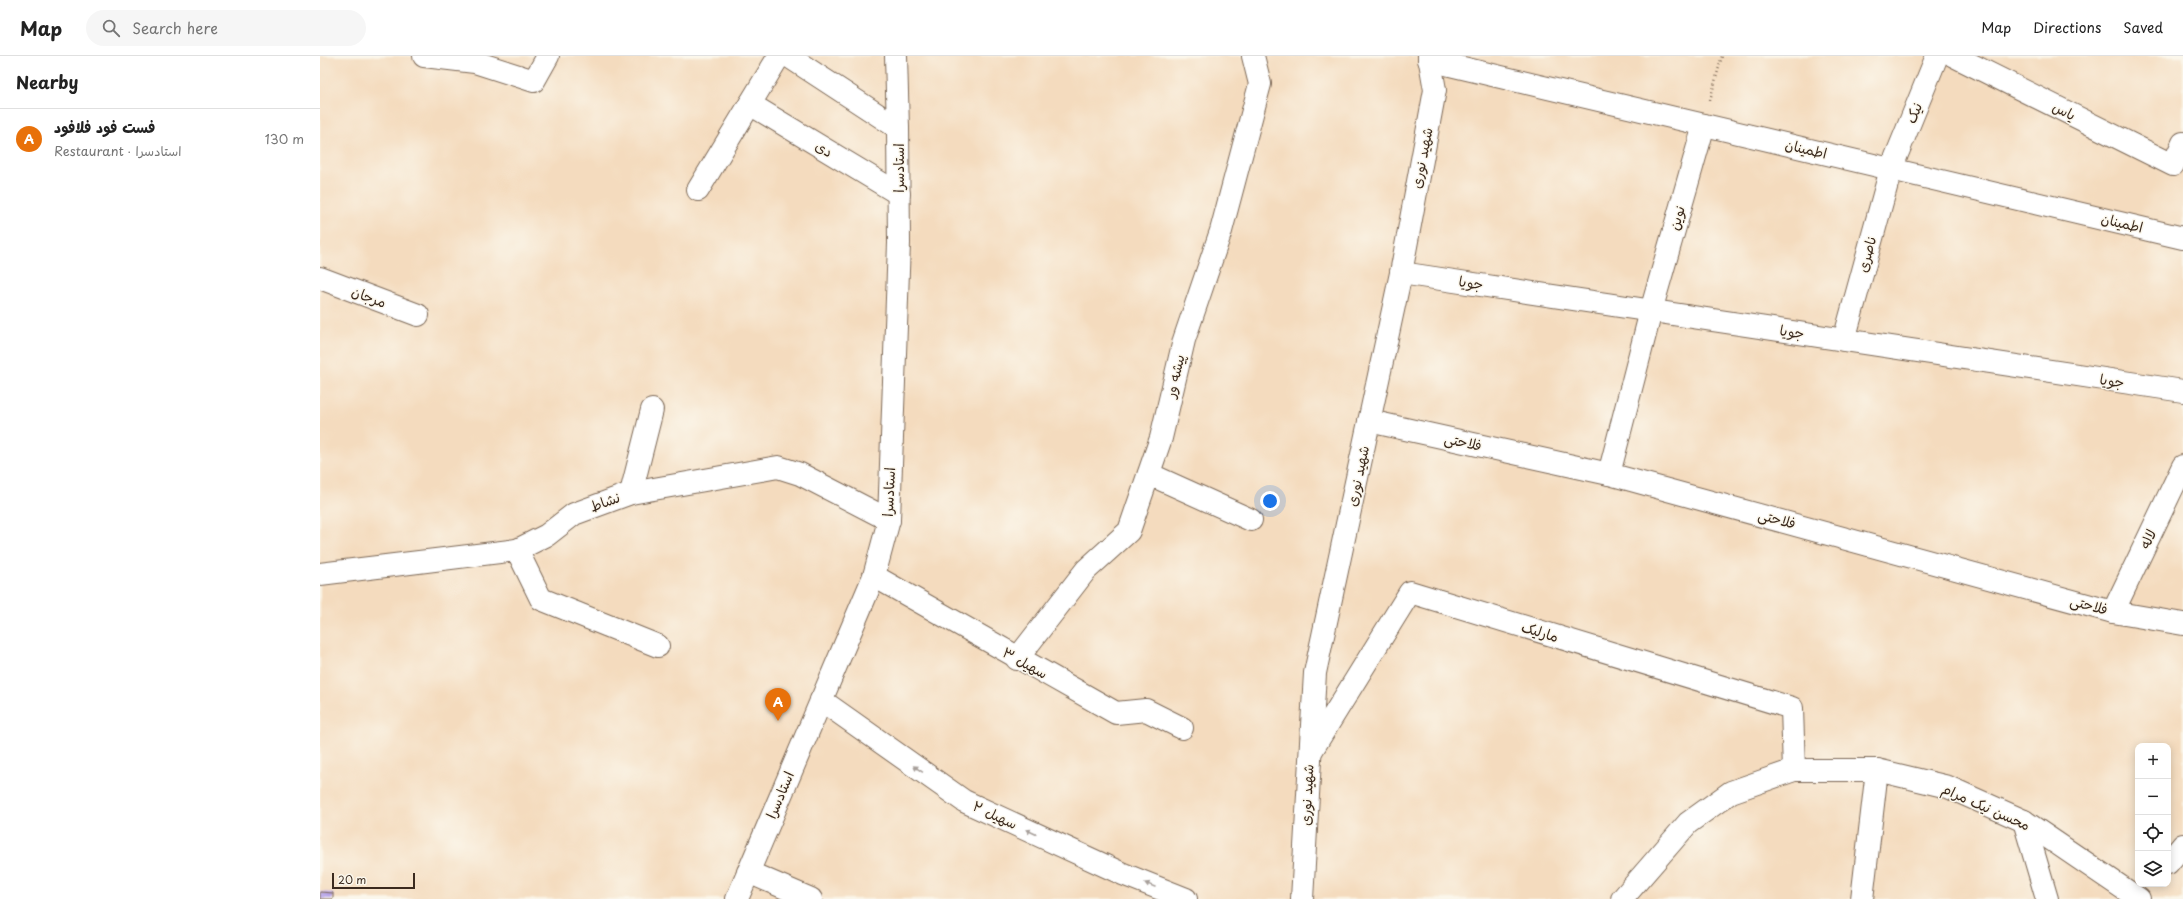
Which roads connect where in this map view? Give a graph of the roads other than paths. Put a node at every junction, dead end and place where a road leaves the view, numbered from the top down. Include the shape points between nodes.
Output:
1 (424, 56) edge
2 (548, 56) edge
3 (779, 56) edge
4 (788, 56) edge
5 (896, 56) edge
6 (1253, 56) edge
7 (1937, 56) edge
8 (1954, 56) edge
9 (1429, 58) edge
10 (750, 104) junction
11 (1704, 125) junction
12 (898, 128) junction
13 (2183, 143) edge
14 (1891, 169) junction
15 (698, 190) dead end
16 (899, 194) junction
17 (2183, 238) edge
18 (1401, 272) junction
19 (320, 278) edge
20 (1651, 311) junction
21 (418, 315) dead end
22 (1844, 340) junction
23 (2183, 391) edge
24 (652, 410) dead end
25 (1369, 421) junction
26 (2183, 466) edge
27 (1149, 474) junction
28 (1608, 474) junction
29 (631, 493) junction
30 (889, 520) junction
31 (1252, 520) dead end
32 (517, 550) junction
33 (320, 574) edge
34 (874, 576) junction
35 (2113, 612) junction
36 (2183, 624) edge
37 (658, 646) dead end
38 (1017, 659) junction
39 (821, 700) junction
40 (1182, 728) dead end
41 (1309, 753) junction
42 (1794, 770) junction
43 (1877, 770) junction
44 (2024, 821) junction
45 (2183, 845) edge
46 (2171, 859) edge
47 (748, 872) junction
48 (2149, 887) edge
49 (737, 899) edge
50 (811, 899) edge
51 (1186, 899) edge
52 (1302, 899) edge
53 (1622, 899) edge
54 (1862, 899) edge
55 (2047, 899) edge
56 (2139, 899) edge

1 - 2 street via 476,62 534,82
3 - 10 street
4 - 12 street
5 - 12 street, استادسرا
6 - 27 street, پیشه ور via 1260,84 1221,231 1184,340 1161,438
7 - 14 street, نیک
8 - 13 street, یاس via 2173,165
9 - 11 street, اطمینان
9 - 18 street, شهید نوری via 1435,90
10 - 15 street
10 - 16 street, دی
11 - 14 street, اطمینان
11 - 20 street, نوین
12 - 16 street, استادسرا
14 - 17 street, اطمینان
14 - 22 street, ناصری
16 - 30 street, استادسرا
18 - 20 street, جویا
18 - 25 street, شهید نوری
19 - 21 street, مرجان
20 - 22 street, جویا
20 - 28 street, نوین
22 - 23 street, جویا
24 - 29 street
25 - 28 street, فلاحتی
25 - 41 street, شهید نوری via 1316,673
26 - 35 street, لاله
27 - 31 street
27 - 38 street, پیشه ور via 1129,531 1086,570
28 - 35 street, فلاحتی
29 - 30 street, نشاط via 778,467 800,474
29 - 32 street, نشاط via 574,514 547,535
30 - 34 street, استادسرا
32 - 33 street, نشاط
32 - 37 street via 541,600
34 - 38 street, سهیل ۳
34 - 39 street, استادسرا
35 - 36 street, فلاحتی
38 - 40 street, سهیل ۳ via 1116,713 1146,710
39 - 47 street, استادسرا
51 -> 39 street, سهیل ۲ via 1123,874 964,801
41 - 42 street, مارلیک via 1410,592 1792,708
41 - 52 street, شهید نوری
42 - 43 street, محسن نیک مرام
42 - 53 street, محسن نیک مرام via 1731,792 1688,823
43 - 44 street, محسن نیک مرام via 1948,787
43 - 54 street
44 - 55 street
44 - 56 street, محسن نیک مرام
45 - 46 street
47 - 49 street, استادسرا
47 - 50 street
48 - 56 street

